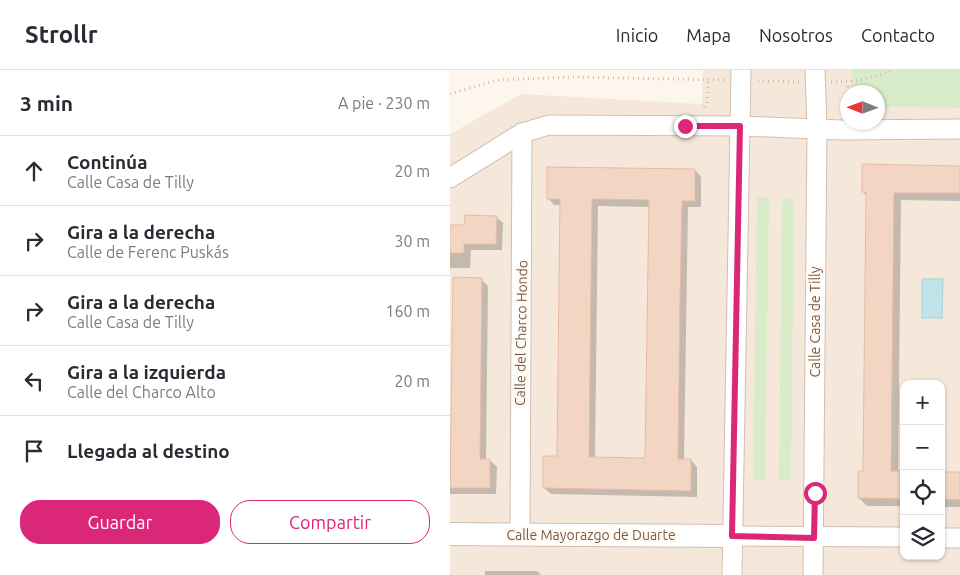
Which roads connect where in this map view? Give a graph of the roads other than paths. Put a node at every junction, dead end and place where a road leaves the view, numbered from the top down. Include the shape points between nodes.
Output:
1 (741, 75) edge
2 (815, 76) edge
3 (740, 126) junction
4 (817, 128) junction
5 (960, 129) edge
6 (522, 133) junction
7 (450, 178) edge
8 (450, 534) edge
9 (520, 534) junction
10 (732, 536) junction
11 (814, 538) junction
12 (900, 538) edge
13 (945, 538) edge
14 (960, 538) edge
15 (732, 575) edge
16 (813, 575) edge

1 - 3 street
2 - 4 street, Calle Casa de Tilly
3 - 4 street
3 - 6 street via 562,124
3 - 10 street
4 - 5 street
4 - 11 street, Calle Casa de Tilly
6 - 7 street
6 - 9 street, Calle del Charco Hondo
8 - 9 street, Calle Mayorazgo de Duarte
9 - 10 street, Calle Mayorazgo de Duarte
10 - 11 street
10 - 15 street
11 - 12 street
11 - 16 street, Calle Casa de Tilly
13 - 14 street

